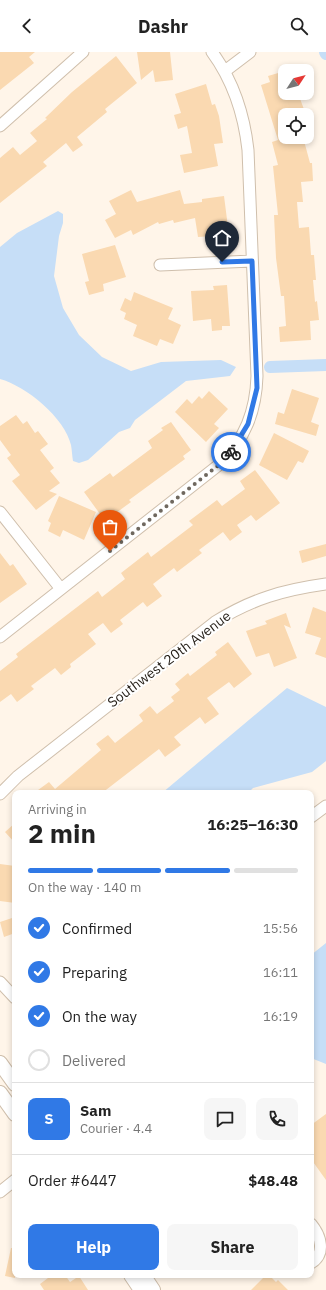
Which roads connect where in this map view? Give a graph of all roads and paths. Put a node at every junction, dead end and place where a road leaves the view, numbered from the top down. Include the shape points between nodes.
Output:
1 (83, 52) edge
2 (212, 52) edge
3 (250, 52) edge
4 (225, 71) junction
5 (0, 126) edge
6 (252, 261) junction
7 (160, 265) dead end
8 (0, 512) edge
9 (326, 584) edge
10 (61, 589) junction
11 (0, 637) edge
12 (0, 794) edge
13 (326, 806) edge
14 (314, 814) edge
15 (0, 982) edge
16 (12, 995) edge
17 (0, 1063) edge
18 (12, 1080) edge
19 (0, 1093) edge
20 (12, 1110) edge
21 (12, 1182) edge
22 (0, 1192) edge
23 (314, 1229) edge
24 (314, 1261) edge
25 (133, 1278) edge
26 (145, 1278) edge
27 (141, 1290) edge
28 (152, 1290) edge

1 - 5 street
2 - 4 street
3 - 4 street
4 - 6 street via 241,108 246,129
6 - 7 street
6 - 10 street via 257,388 243,435 220,464
8 - 10 street
9 - 12 street, Southwest 20th Avenue via 277,592 234,610 215,622 18,776
10 - 11 street
13 - 14 street
15 - 16 street
17 - 18 main road
19 - 20 main road
21 - 22 street
23 - 24 street via 322,1247 318,1258
25 - 27 main road
26 - 28 main road

